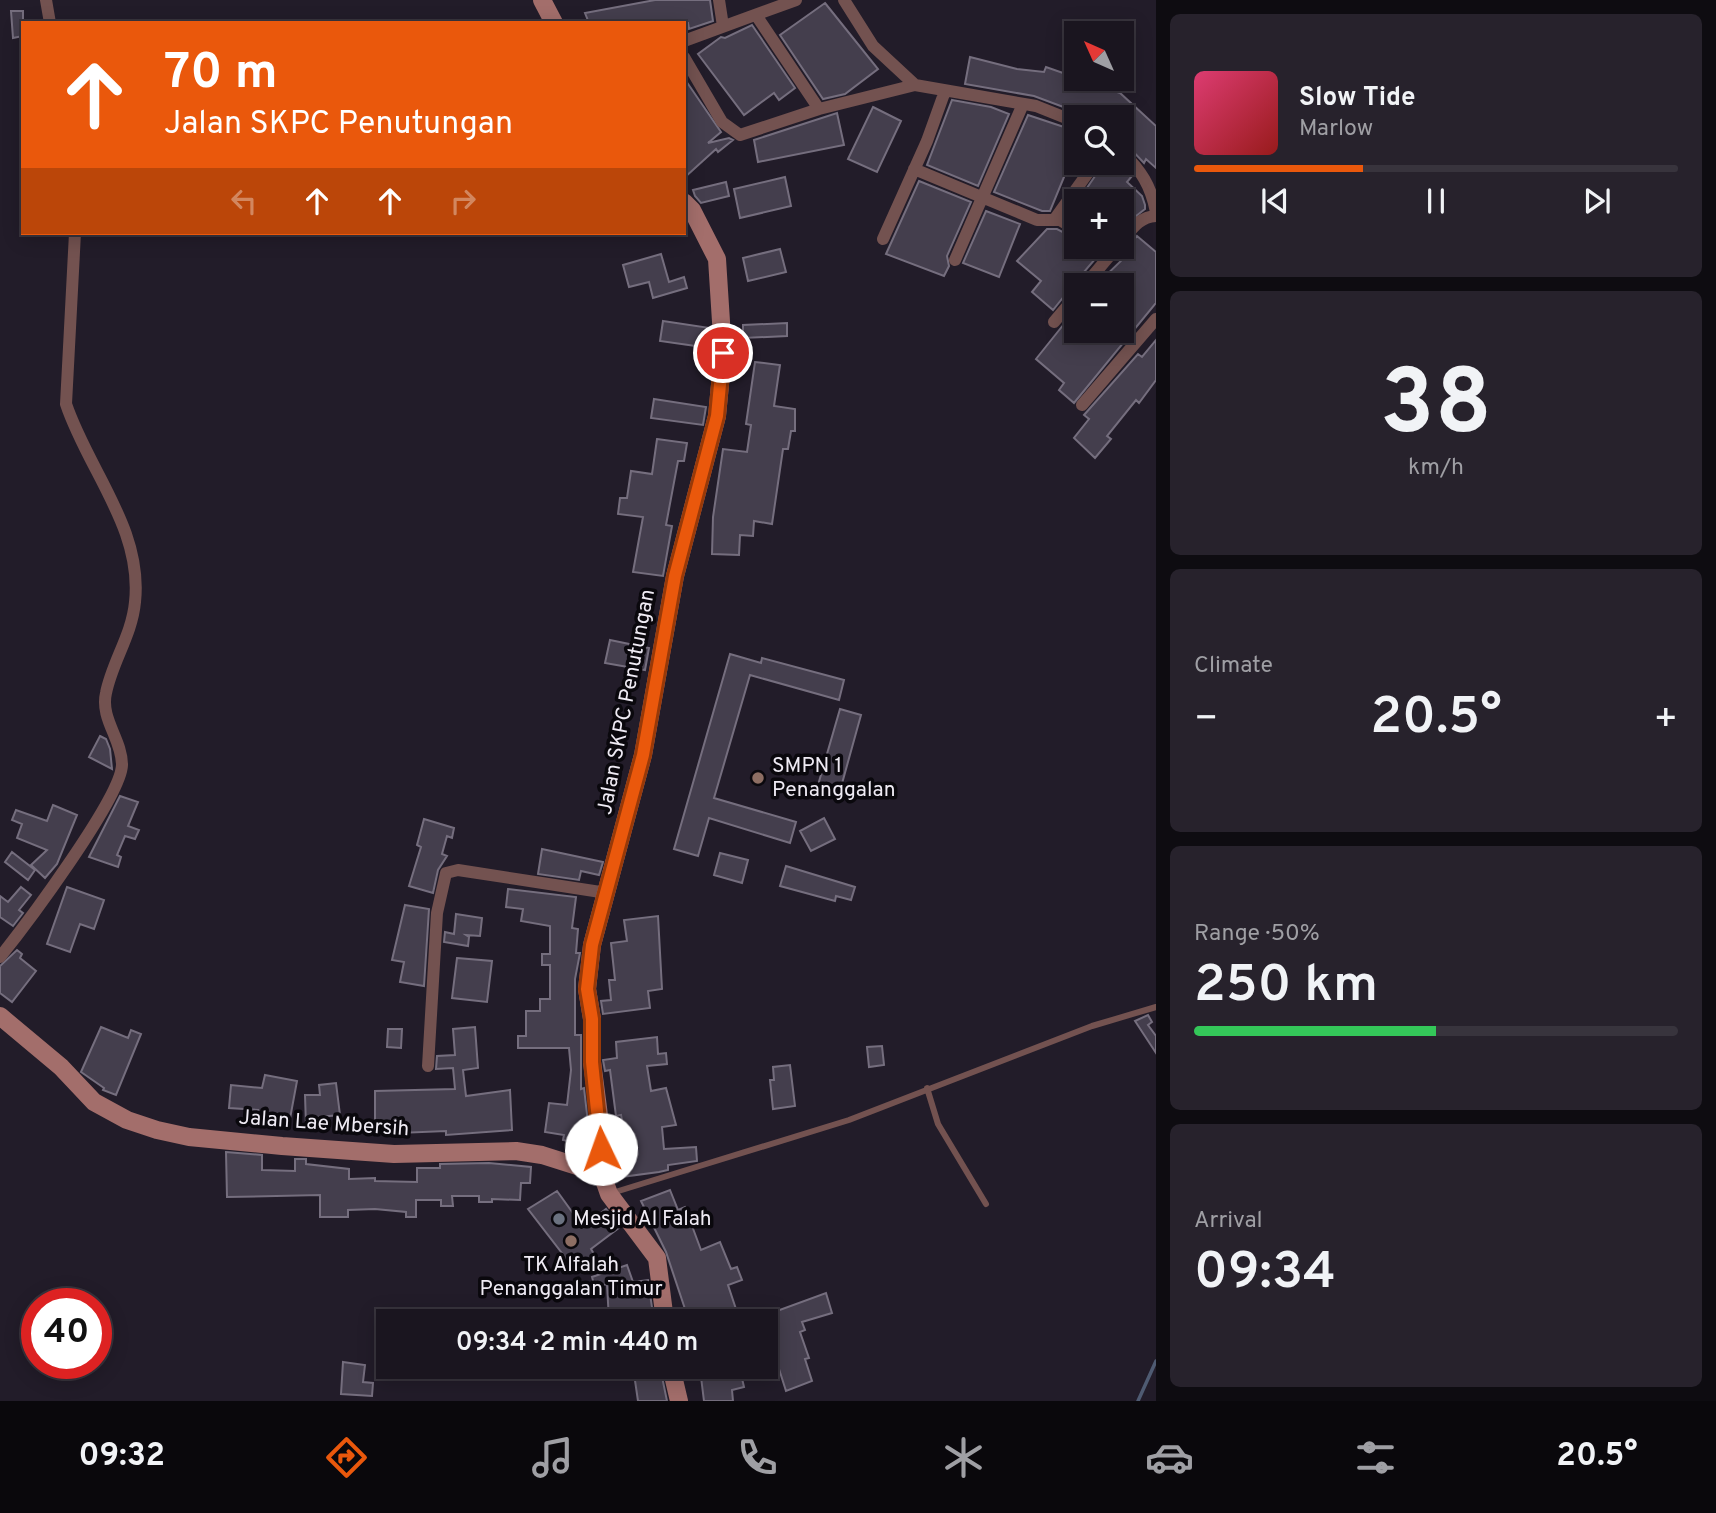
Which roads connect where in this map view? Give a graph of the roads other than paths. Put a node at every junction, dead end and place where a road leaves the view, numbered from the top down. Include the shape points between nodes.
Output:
1 (46, 0) edge
2 (542, 0) edge
3 (719, 0) edge
4 (796, 0) edge
5 (844, 0) edge
6 (756, 15) junction
7 (50, 21) edge
8 (553, 21) edge
9 (723, 26) junction
10 (686, 40) edge
11 (686, 60) edge
12 (915, 85) junction
13 (945, 91) junction
14 (1023, 104) junction
15 (819, 109) junction
16 (1064, 118) edge
17 (1134, 163) edge
18 (914, 169) junction
19 (1086, 175) edge
20 (982, 198) junction
21 (686, 204) edge
22 (1156, 214) edge
23 (1054, 220) junction
24 (1064, 222) edge
25 (1134, 227) edge
26 (75, 235) edge
27 (883, 239) dead end
28 (1106, 259) edge
29 (955, 260) dead end
30 (1095, 273) edge
31 (1064, 311) edge
32 (1156, 319) edge
33 (1054, 323) dead end
34 (1082, 405) dead end
35 (607, 893) junction
36 (0, 957) edge
37 (1156, 1007) edge
38 (0, 1016) edge
39 (428, 1066) dead end
40 (927, 1088) junction
41 (602, 1174) junction
42 (609, 1194) junction
43 (986, 1204) dead end
44 (663, 1309) edge
45 (674, 1379) edge
46 (679, 1401) edge

1 - 7 street
2 - 8 street
3 - 9 street
4 - 6 street
5 - 12 street via 873,46
6 - 9 street
6 - 15 street
9 - 10 street
11 - 15 street via 722,122 740,135
12 - 13 street
12 - 15 street
13 - 14 street
13 - 18 street
14 - 16 street
14 - 20 street
17 - 22 street via 1151,190
18 - 20 street
18 - 27 street
19 - 23 street
20 - 23 street via 1037,219
20 - 29 street
21 - 35 street, Jalan SKPC Penutungan via 717,259 723,353 717,416 675,576 643,755
22 - 25 street
23 - 24 street
26 - 36 street via 66,404 129,539 136,580 128,634 106,693 105,708 120,743 122,766 116,786 66,867
28 - 30 street
31 - 33 street
32 - 34 street
35 - 39 street via 458,870 446,873 437,913
35 - 41 street, Jalan SKPC Penutungan via 592,945 587,989
37 - 40 lane
38 - 41 street, Jalan Lae Mbersih via 61,1067 94,1102 127,1120 189,1137 394,1154 516,1151
40 - 42 lane via 778,1144
40 - 43 lane via 938,1124
41 - 42 street, Jalan SKPC Penutungan
42 - 44 street, Jalan SKPC Penutungan via 657,1258
45 - 46 street

